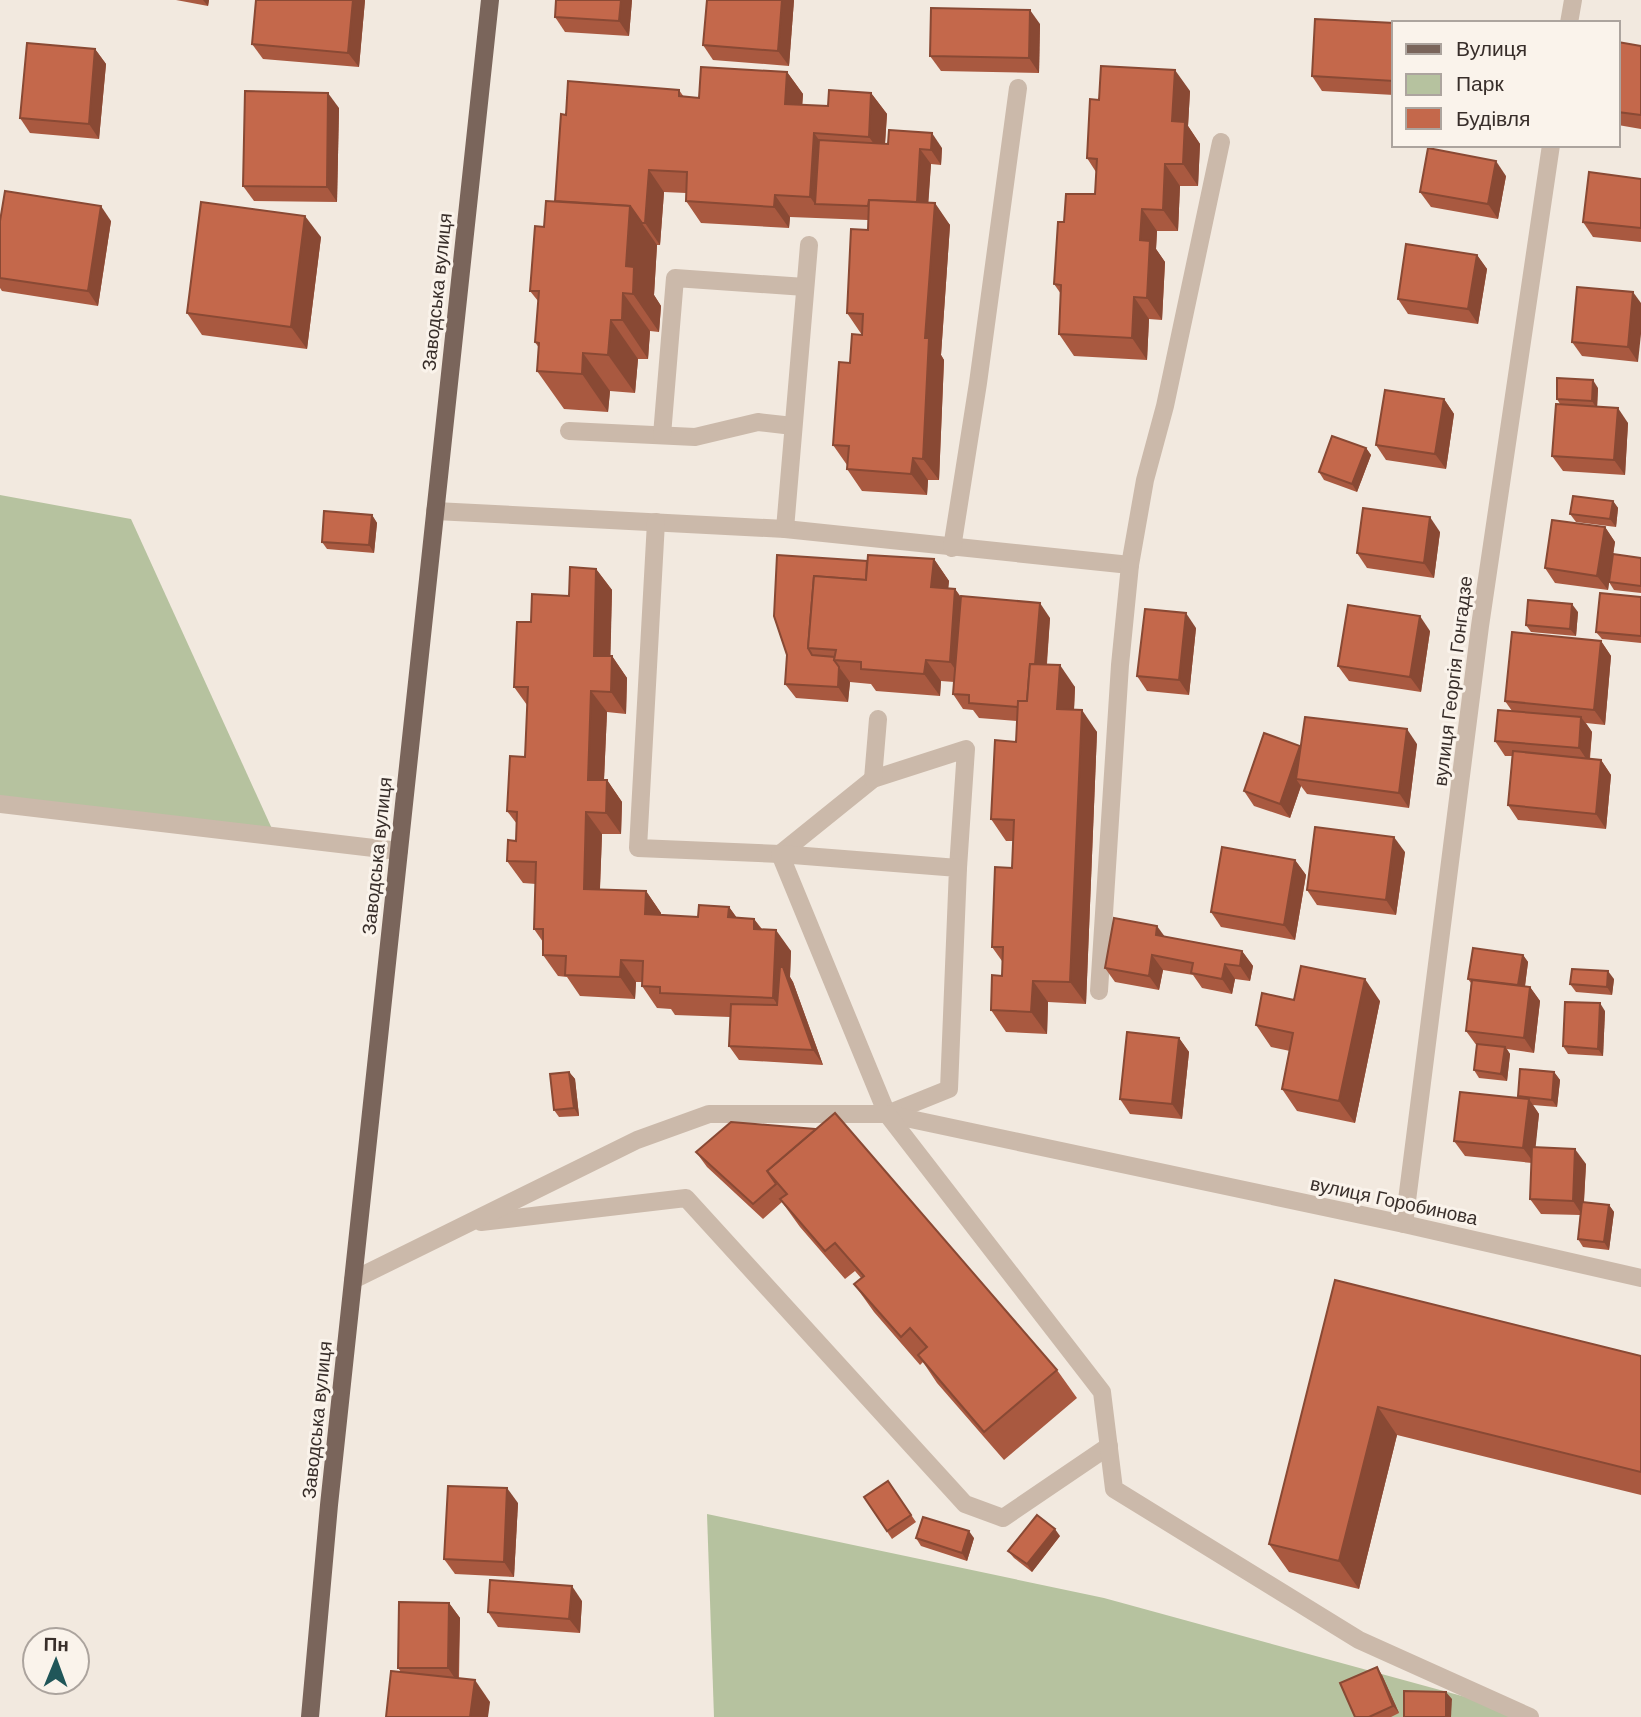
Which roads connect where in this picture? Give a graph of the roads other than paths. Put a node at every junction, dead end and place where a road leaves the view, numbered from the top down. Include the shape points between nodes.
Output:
1 (490, 0) edge
2 (1573, 0) edge
3 (1569, 21) edge
4 (1018, 88) dead end
5 (1221, 142) dead end
6 (1551, 147) edge
7 (809, 244) dead end
8 (805, 287) junction
9 (793, 426) junction
10 (569, 430) dead end
11 (662, 435) junction
12 (435, 511) junction
13 (656, 522) junction
14 (785, 529) junction
15 (952, 548) junction
16 (1130, 565) junction
17 (878, 719) dead end
18 (873, 779) junction
19 (0, 804) edge
20 (399, 851) junction
21 (780, 854) junction
22 (958, 868) junction
23 (1099, 991) dead end
24 (887, 1114) junction
25 (467, 1224) junction
26 (1404, 1224) junction
27 (1641, 1278) edge
28 (353, 1280) junction
29 (1109, 1446) junction
30 (310, 1717) edge
31 (1530, 1717) edge

1 - 12 main road, Заводська вулиця
2 - 3 street
4 - 15 street
5 - 16 street
6 - 26 street, вулиця Георгія Гонгадзе via 1480,626
7 - 8 street
8 - 9 street
8 - 11 street via 675,278
9 - 11 street via 758,422 695,437
9 - 14 street
10 - 11 street
12 - 13 street
12 - 20 main road, Заводська вулиця
13 - 14 street
13 - 21 street via 638,848
14 - 15 street
15 - 16 street
16 - 23 street
17 - 18 street
18 - 21 street
18 - 22 street via 966,749
19 - 20 street
20 - 28 main road, Заводська вулиця
21 - 22 street
21 - 24 street
22 - 24 street via 949,1089
24 - 25 street via 709,1114 637,1140
24 - 26 street, вулиця Горобинова
24 - 29 street via 1102,1392
25 - 28 street
25 - 29 street via 686,1198 965,1504 1003,1518
26 - 27 street, вулиця Горобинова
28 - 30 main road, Заводська вулиця
29 - 31 street via 1114,1489 1359,1640

